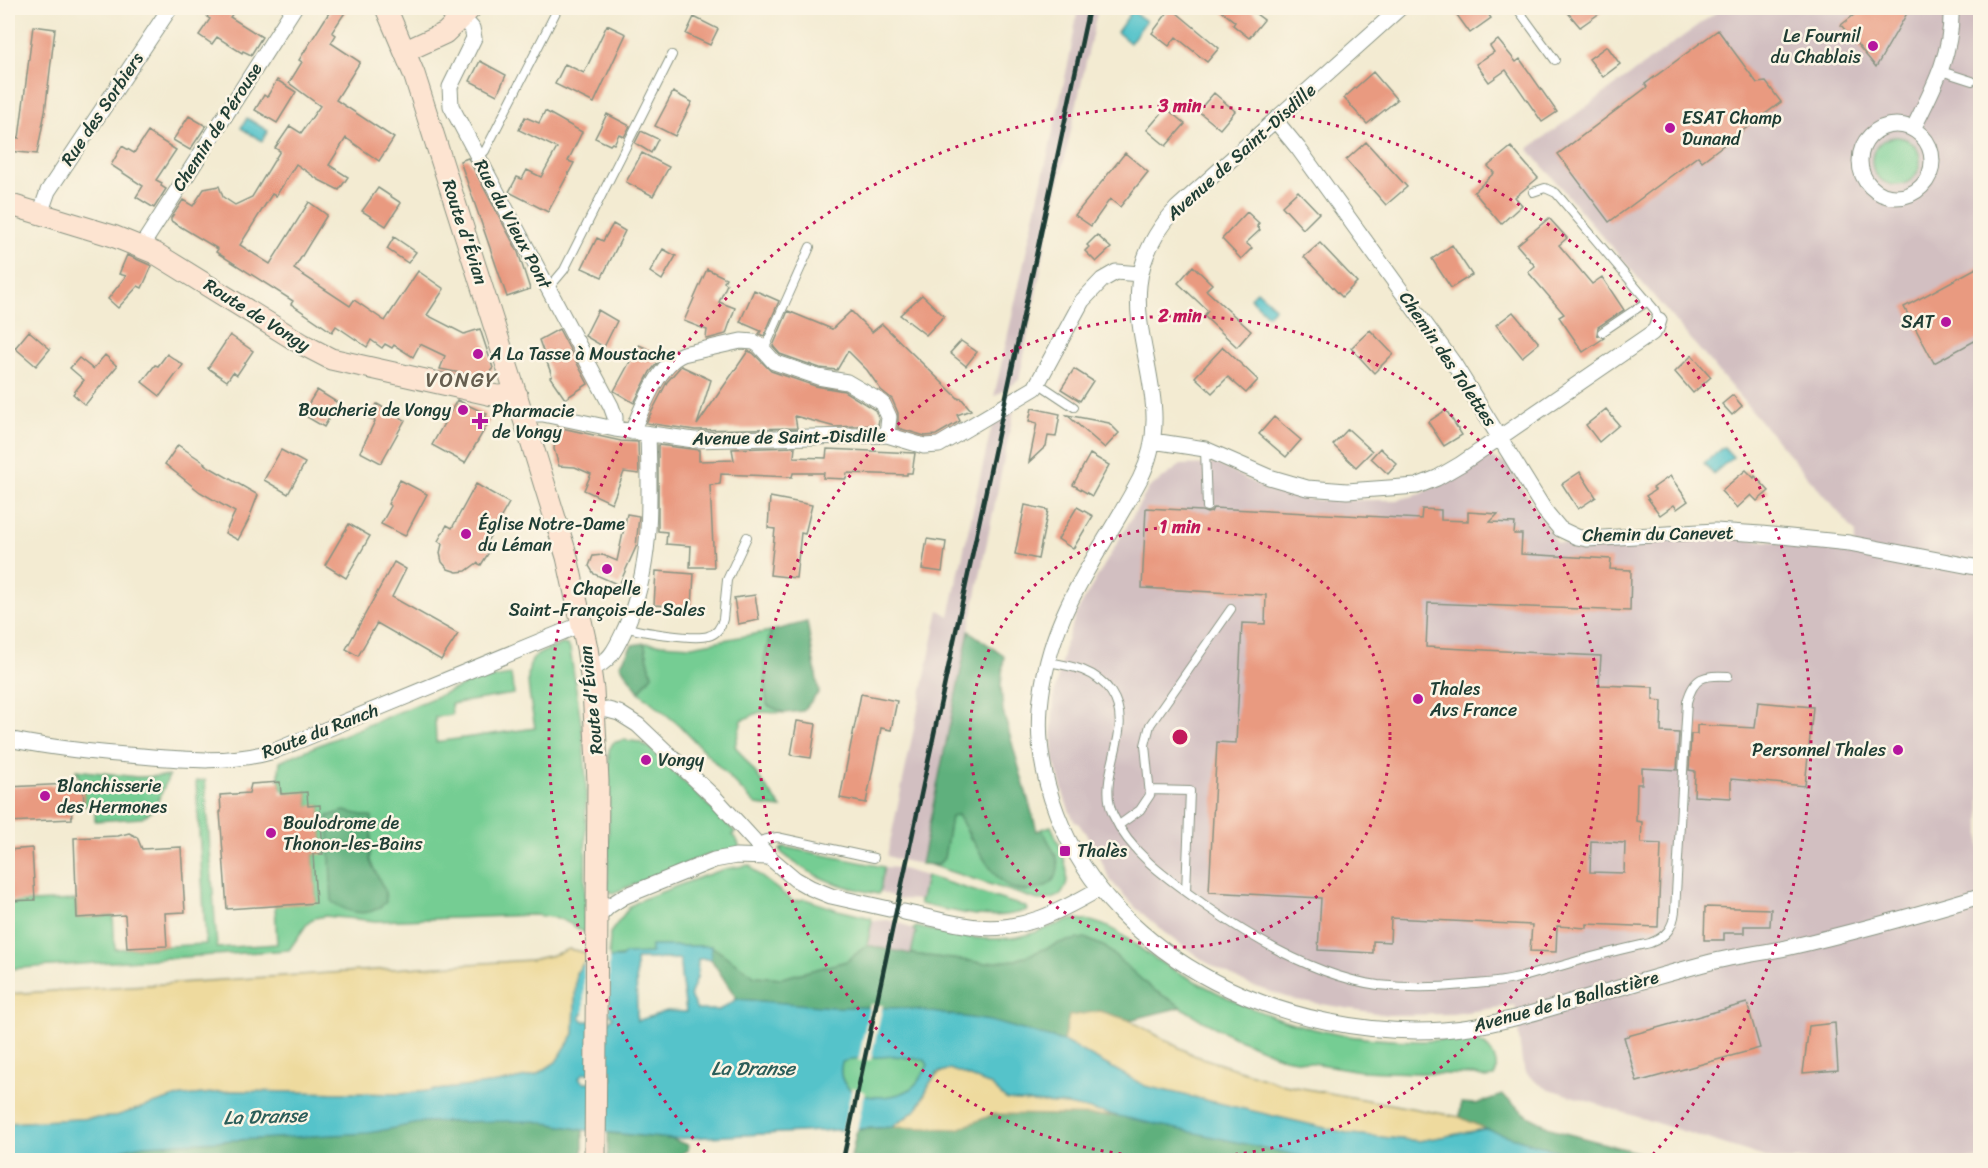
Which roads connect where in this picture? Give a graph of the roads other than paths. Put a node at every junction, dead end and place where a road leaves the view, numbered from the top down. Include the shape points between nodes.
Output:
1 (170, 8) edge
2 (294, 8) edge
3 (386, 8) edge
4 (558, 8) edge
5 (1400, 8) edge
6 (1517, 8) edge
7 (1951, 8) edge
8 (467, 12) edge
9 (406, 51) junction
10 (672, 55) dead end
11 (1555, 60) dead end
12 (1941, 71) junction
13 (1972, 81) dead end
14 (1275, 120) junction
15 (1913, 129) junction
16 (478, 158) junction
17 (1533, 192) dead end
18 (8, 204) edge
19 (40, 214) junction
20 (141, 247) junction
21 (810, 248) dead end
22 (1140, 274) junction
23 (548, 289) junction
24 (1648, 301) junction
25 (1659, 320) joint
26 (1602, 332) dead end
27 (764, 350) junction
28 (1038, 382) junction
29 (520, 405) junction
30 (1074, 407) dead end
31 (615, 429) junction
32 (632, 432) junction
33 (648, 434) junction
34 (887, 435) junction
35 (1501, 438) junction
36 (1153, 441) junction
37 (1205, 449) junction
38 (1207, 507) dead end
39 (747, 537) dead end
40 (1980, 568) edge
41 (1232, 609) dead end
42 (582, 624) junction
43 (626, 627) junction
44 (1048, 662) junction
45 (590, 669) junction
46 (1728, 676) dead end
47 (594, 710) junction
48 (8, 739) edge
49 (1150, 789) junction
50 (1119, 825) junction
51 (757, 844) junction
52 (769, 857) junction
53 (874, 858) dead end
54 (1099, 889) junction
55 (1186, 891) junction
56 (1980, 896) edge
57 (603, 912) junction
58 (595, 1157) edge

1 - 19 street, Rue des Sorbiers via 48,190
2 - 20 street, Chemin de Pérouse
3 - 9 street, Route d'Évian
4 - 16 lane
5 - 14 street, Avenue de Saint-Disdille
6 - 11 lane
7 - 12 street
8 - 9 street via 437,38
8 - 16 street, Rue du Vieux Pont via 473,42 449,96 454,114
9 - 29 street, Route d'Évian
10 - 23 lane via 564,270
12 - 13 lane
12 - 15 street
14 - 22 street, Avenue de Saint-Disdille via 1167,218 1152,238
14 - 35 street, Chemin des Tolettes via 1441,345
15 - 15 street via 1888,126 1866,141 1861,166 1867,182 1880,193 1905,196 1920,188 1929,175 1930,149
16 - 23 street, Rue du Vieux Pont
17 - 24 lane via 1545,188 1556,194
18 - 19 street, Route de Vongy
19 - 20 street, Route de Vongy
20 - 29 street, Route de Vongy via 331,359 497,396
21 - 27 lane
22 - 28 street, Avenue de Saint-Disdille via 1110,274 1089,293
22 - 36 street, Avenue de la Ballastière via 1138,308 1155,412
23 - 31 street, Rue du Vieux Pont via 611,405
24 - 25 lane
24 - 26 lane
25 - 35 street, Chemin des Tolettes via 1652,333
27 - 32 street via 754,342 741,341 678,356 648,396
27 - 34 street via 774,362 847,382 884,404 889,417
28 - 30 lane
28 - 34 street, Avenue de Saint-Disdille via 1030,392 939,445 924,446
29 - 31 street, Avenue de Saint-Disdille via 543,414
29 - 42 street, Route d'Évian via 562,540
31 - 32 street, Avenue de Saint-Disdille
32 - 33 street, Avenue de Saint-Disdille
33 - 34 street, Avenue de Saint-Disdille via 710,441
33 - 43 street via 645,560 640,590
35 - 37 street via 1427,483 1366,491 1288,483
35 - 40 street, Chemin du Canevet via 1549,516 1560,529 1577,537 1715,531 1761,534 1849,543
36 - 37 street
36 - 44 street, Avenue de la Ballastière via 1140,479 1070,600
37 - 38 lane
39 - 43 lane via 727,580 723,619 713,634 701,637 647,633
41 - 49 lane via 1150,725 1145,745
42 - 45 street, Route d'Évian
42 - 48 street, Route du Ranch via 274,751 250,757 196,760 93,753
43 - 45 street via 611,657
44 - 50 lane via 1094,675 1116,699 1120,729 1108,794
44 - 54 street, Avenue de la Ballastière via 1039,730 1044,771 1061,825
45 - 47 street, Route d'Évian
46 - 55 lane via 1700,679 1693,685 1687,702 1674,919 1668,932 1656,940 1512,980 1436,987 1377,984 1333,974 1293,957 1246,932
47 - 51 street via 619,713 638,725
47 - 57 street, Route d'Évian
49 - 50 lane via 1144,806
49 - 55 lane via 1190,790
50 - 55 lane via 1151,864
51 - 52 street
51 - 53 lane via 770,838 784,838
52 - 54 street via 817,891 978,927 1009,927 1039,920
52 - 57 street via 714,860 625,896
54 - 56 street, Avenue de la Ballastière via 1158,946 1205,976 1254,1000 1334,1023 1416,1031 1498,1022 1714,962 1852,932
57 - 58 street, Route d'Évian via 597,940

